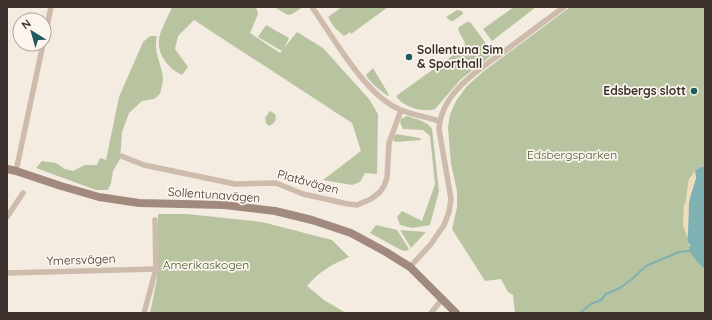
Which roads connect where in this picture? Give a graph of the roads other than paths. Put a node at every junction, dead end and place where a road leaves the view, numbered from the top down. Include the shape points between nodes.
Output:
1 (312, 7) edge
2 (564, 7) edge
3 (41, 52) edge
4 (401, 110) junction
5 (439, 121) junction
6 (121, 156) dead end
7 (7, 165) edge
8 (7, 169) edge
9 (16, 171) junction
10 (23, 193) dead end
11 (7, 217) edge
12 (155, 220) dead end
13 (410, 267) junction
14 (156, 269) junction
15 (7, 273) edge
16 (443, 298) junction
17 (144, 313) edge
18 (431, 313) edge
19 (456, 313) edge

1 - 4 street via 371,89
2 - 5 street via 461,86 450,99
3 - 9 street
4 - 5 street
4 - 6 street, Platåvägen via 389,143 387,178 384,186 380,192 357,205 303,194 276,183 235,184 144,165
5 - 13 street via 440,141 451,199 449,212 442,229
7 - 9 street, Sollentunavägen
8 - 9 street, Sollentunavägen
9 - 13 street, Sollentunavägen via 99,197 138,203 224,205 312,220 351,233
10 - 11 street
12 - 14 street
13 - 16 street, Sollentunavägen
14 - 15 street, Ymersvägen
14 - 17 street
16 - 18 street
16 - 19 street, Sollentunavägen

